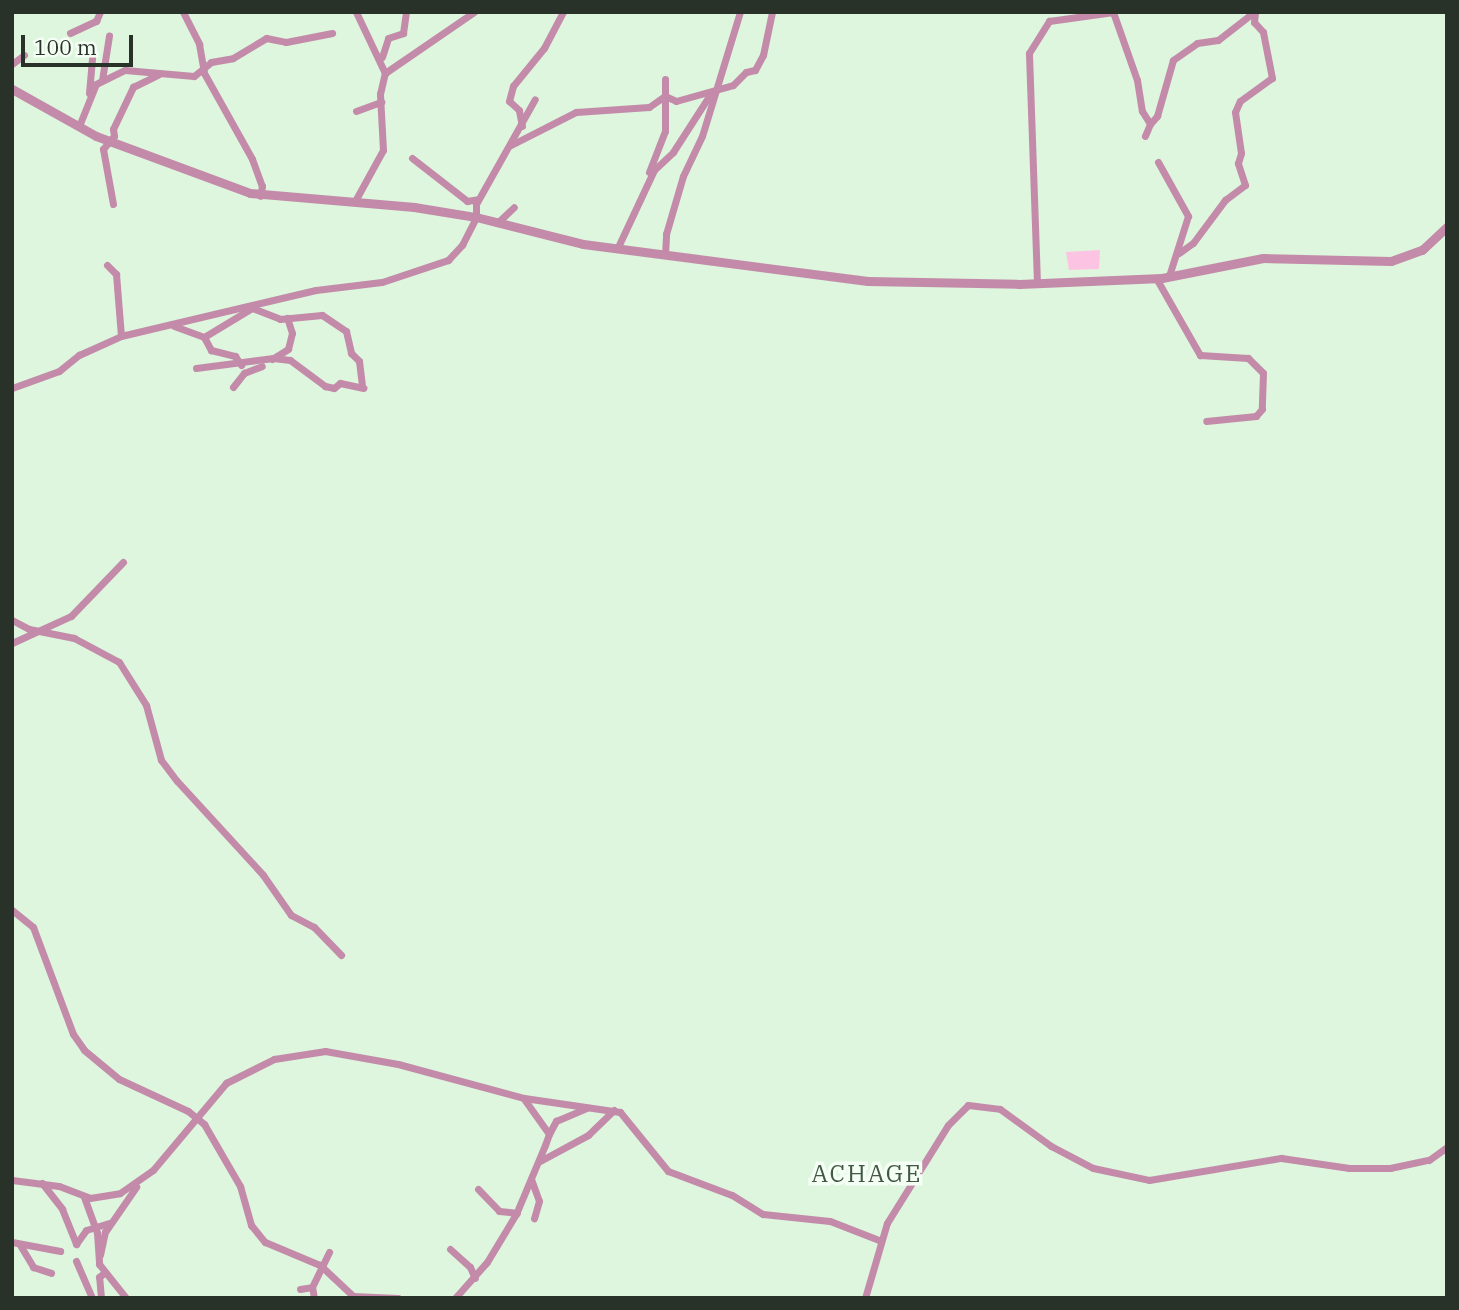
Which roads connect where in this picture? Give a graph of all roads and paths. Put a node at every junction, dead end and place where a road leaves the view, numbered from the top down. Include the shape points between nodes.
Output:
1 (100, 12) edge
2 (183, 12) edge
3 (356, 12) edge
4 (406, 12) edge
5 (563, 12) edge
6 (740, 12) edge
7 (772, 12) edge
8 (1254, 12) edge
9 (472, 13) edge
10 (70, 33) dead end
11 (332, 33) dead end
12 (109, 36) dead end
13 (24, 55) dead end
14 (382, 57) dead end
15 (92, 58) dead end
16 (12, 64) edge
17 (201, 68) junction
18 (385, 73) junction
19 (158, 75) junction
20 (664, 79) dead end
21 (102, 80) junction
22 (12, 89) edge
23 (714, 92) junction
24 (665, 96) junction
25 (89, 97) junction
26 (535, 99) dead end
27 (381, 102) junction
28 (356, 111) dead end
29 (1150, 124) junction
30 (79, 125) junction
31 (522, 126) junction
32 (96, 136) junction
33 (1145, 136) dead end
34 (111, 141) junction
35 (510, 145) junction
36 (103, 149) junction
37 (412, 158) dead end
38 (1158, 162) dead end
39 (643, 193) junction
40 (260, 196) junction
41 (478, 200) junction
42 (355, 201) junction
43 (113, 204) dead end
44 (514, 207) dead end
45 (476, 217) junction
46 (497, 223) junction
47 (1447, 227) edge
48 (617, 249) junction
49 (1179, 253) junction
50 (665, 255) junction
51 (107, 265) dead end
52 (1169, 276) junction
53 (1156, 278) junction
54 (1037, 284) junction
55 (286, 318) junction
56 (168, 325) junction
57 (121, 336) junction
58 (204, 337) junction
59 (274, 358) junction
60 (241, 365) junction
61 (195, 368) dead end
62 (233, 387) dead end
63 (12, 388) edge
64 (1206, 421) dead end
65 (123, 562) dead end
66 (12, 620) edge
67 (45, 628) junction
68 (12, 643) edge
69 (12, 910) edge
70 (341, 955) dead end
71 (524, 1098) junction
72 (587, 1107) junction
73 (614, 1110) junction
74 (195, 1116) junction
75 (549, 1134) junction
76 (1447, 1147) edge
77 (539, 1161) junction
78 (531, 1179) junction
79 (12, 1180) edge
80 (42, 1183) junction
81 (139, 1184) junction
82 (478, 1189) dead end
83 (84, 1196) junction
84 (517, 1213) junction
85 (534, 1218) dead end
86 (110, 1223) junction
87 (95, 1229) junction
88 (879, 1240) junction
89 (16, 1244) edge
90 (450, 1250) dead end
91 (60, 1251) dead end
92 (330, 1252) dead end
93 (76, 1261) dead end
94 (99, 1264) junction
95 (324, 1269) junction
96 (51, 1273) dead end
97 (104, 1273) junction
98 (475, 1278) junction
99 (312, 1287) junction
100 (300, 1289) dead end
101 (357, 1297) edge
102 (92, 1298) edge
103 (101, 1298) edge
104 (126, 1298) edge
105 (314, 1298) edge
106 (398, 1298) edge
107 (455, 1298) edge
108 (865, 1298) edge

1 - 10 street via 96,21
2 - 17 street via 199,44
3 - 18 street
4 - 14 street via 403,33 388,38
5 - 31 street via 544,48 513,86 509,102 519,110
6 - 23 street
7 - 23 street via 755,70
8 - 29 street via 1218,40 1197,43 1173,60 1157,116
8 - 49 street via 1272,78 1240,101 1235,112 1241,153 1238,163 1245,185 1225,200 1193,243
9 - 18 street
11 - 17 street via 286,42 265,38 233,58
12 - 21 street
13 - 16 street
15 - 25 street
17 - 19 street via 194,76
17 - 40 street via 246,145 262,186
18 - 27 street
19 - 21 street via 125,70
19 - 34 street via 133,87
20 - 24 street
21 - 25 street
22 - 30 street
23 - 24 street via 676,101
23 - 39 street via 673,152 654,170
23 - 50 street via 683,176 666,234
24 - 35 street via 649,107 576,112
24 - 39 street via 665,131
25 - 30 street via 86,119
26 - 31 street
27 - 28 street
27 - 42 street via 383,150
29 - 33 street
29 - 54 street via 1142,111 1137,80 1113,12 1049,21 1029,53
30 - 32 street
31 - 35 street
32 - 34 street
32 - 36 street
34 - 36 street
34 - 40 street
35 - 41 street
36 - 43 street
37 - 41 street via 467,201
38 - 49 street via 1188,216
39 - 48 street
40 - 42 street
41 - 45 street
42 - 45 street
44 - 46 street
45 - 46 street
45 - 56 street via 462,245 433,268
46 - 48 street
47 - 52 street via 1403,260 1264,258
48 - 50 street
49 - 52 street
50 - 54 street via 868,281
51 - 57 street via 116,274
52 - 53 street
53 - 54 street
53 - 64 street via 1200,355 1248,358 1263,373 1262,409 1256,416
55 - 58 street via 252,308
55 - 59 street via 292,333 288,349
55 - 59 street via 309,313 341,324 351,353 359,361 363,387 325,386 290,360
56 - 57 street
56 - 58 street
57 - 63 street via 79,355 58,371
58 - 60 street via 211,351 235,356
59 - 60 street
59 - 62 street via 244,373
60 - 61 street
65 - 67 street via 71,616
66 - 67 street via 29,629
67 - 68 street
67 - 70 street via 119,662 146,705 161,760 291,915 314,927
69 - 74 street via 33,926 73,1034 84,1051 119,1079
71 - 72 street
71 - 74 street via 398,1065 311,1051 274,1059 240,1074
71 - 75 street
72 - 73 street
72 - 75 street via 556,1121
73 - 77 street via 588,1135
73 - 88 street via 632,1122 668,1171 732,1195 763,1213 830,1221
74 - 81 street
74 - 95 street via 236,1178 258,1234 273,1249
75 - 77 street
76 - 88 street via 1429,1160 1390,1168 1349,1168 1282,1158 1149,1180 1093,1168 1051,1146 1000,1109 978,1103 961,1109 948,1125
77 - 78 street
78 - 84 street
78 - 85 street via 539,1201
79 - 80 street
80 - 83 street
80 - 87 street via 62,1209 75,1244 86,1230
81 - 83 street via 106,1197
81 - 86 street
82 - 84 street via 499,1211
83 - 87 street
84 - 98 street
86 - 87 street
86 - 94 street
87 - 94 street
88 - 108 street
89 - 91 street
89 - 96 street via 33,1267
90 - 98 street via 470,1267
92 - 95 street
93 - 102 street
94 - 97 street
95 - 99 street
95 - 101 street
97 - 103 street via 99,1277
97 - 104 street
98 - 107 street
99 - 100 street
99 - 105 street
101 - 106 street

